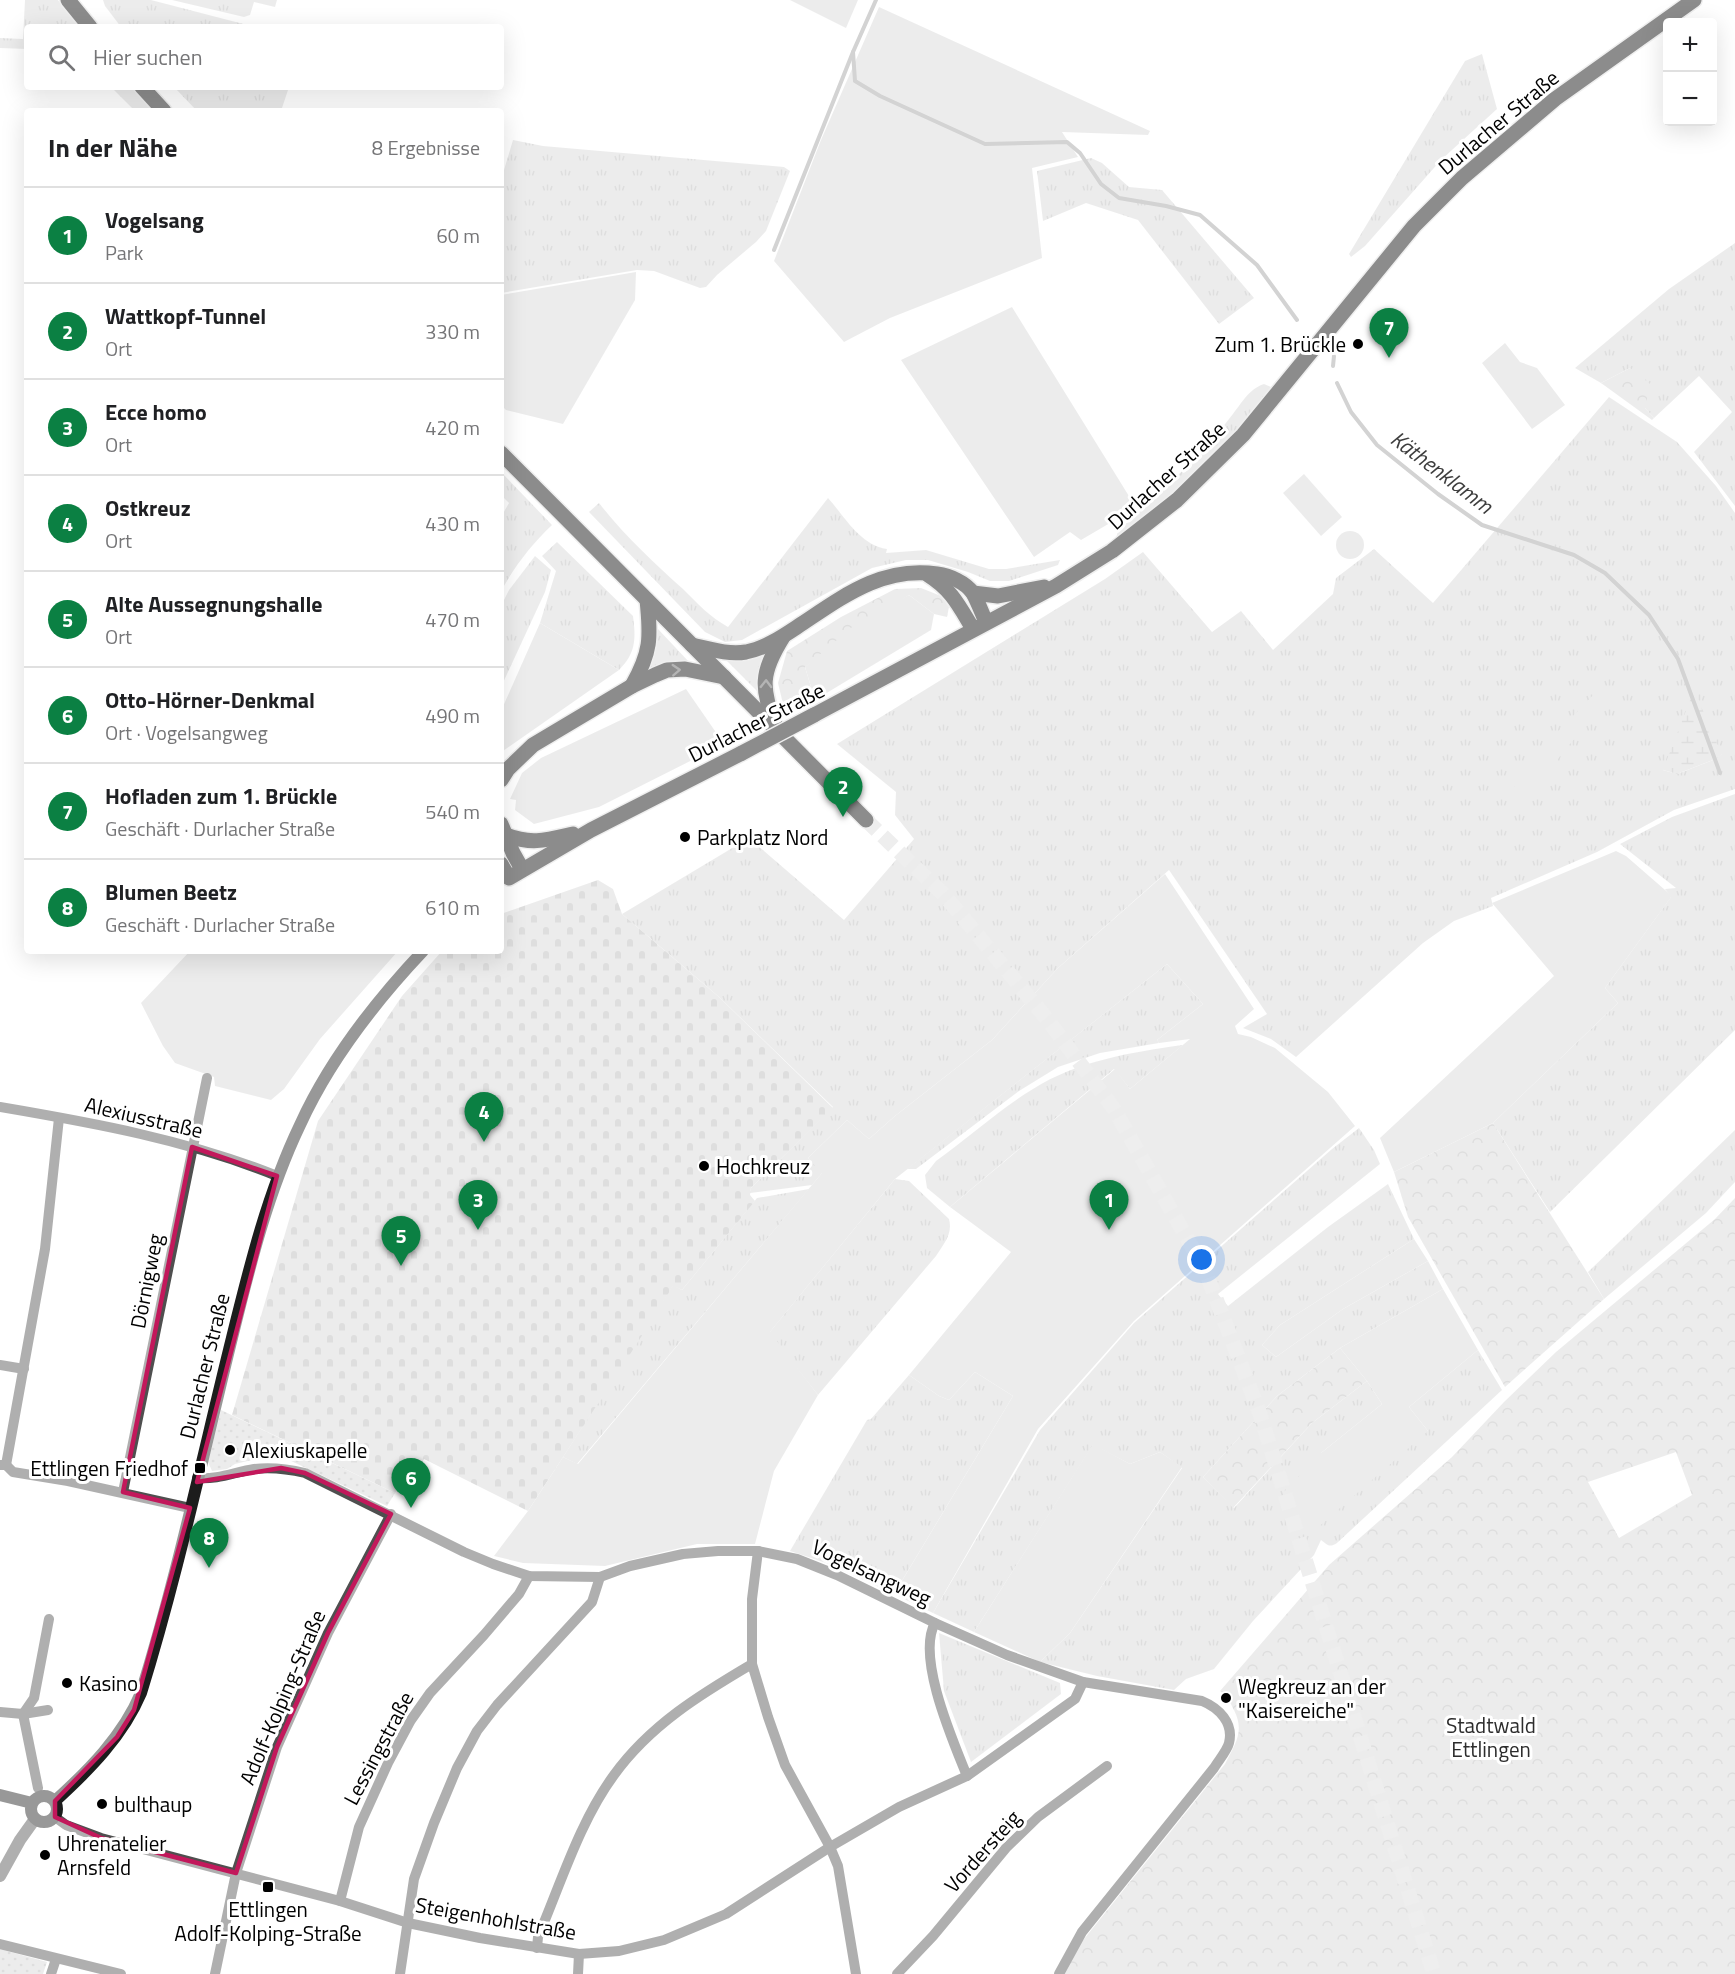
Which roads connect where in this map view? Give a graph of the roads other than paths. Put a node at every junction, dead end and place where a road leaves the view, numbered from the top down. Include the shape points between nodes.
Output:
1 (68, 0) edge
2 (1694, 0) edge
3 (88, 24) edge
4 (145, 90) edge
5 (161, 108) edge
6 (504, 456) edge
7 (923, 572) junction
8 (1056, 586) junction
9 (973, 593) junction
10 (647, 600) junction
11 (980, 626) junction
12 (783, 637) junction
13 (692, 645) junction
14 (724, 677) junction
15 (632, 686) junction
16 (779, 733) junction
17 (504, 775) edge
18 (866, 820) tunnel mouth
19 (504, 830) edge
20 (591, 830) junction
21 (504, 835) edge
22 (511, 877) edge
23 (420, 954) edge
24 (207, 1078) dead end
25 (0, 1107) edge
26 (59, 1118) junction
27 (192, 1147) junction
28 (277, 1176) junction
29 (0, 1365) edge
30 (24, 1369) junction
31 (3, 1465) edge
32 (197, 1478) junction
33 (123, 1492) junction
34 (190, 1508) junction
35 (391, 1514) junction
36 (758, 1551) junction
37 (529, 1576) junction
38 (600, 1577) junction
39 (49, 1619) dead end
40 (935, 1623) junction
41 (753, 1664) junction
42 (1083, 1682) junction
43 (48, 1710) dead end
44 (0, 1712) edge
45 (23, 1714) junction
46 (1107, 1766) dead end
47 (967, 1776) junction
48 (38, 1788) dead end
49 (0, 1795) edge
50 (55, 1801) junction
51 (32, 1803) junction
52 (55, 1817) junction
53 (35, 1819) junction
54 (830, 1847) junction
55 (236, 1873) junction
56 (0, 1876) edge
57 (340, 1900) junction
58 (408, 1923) junction
59 (0, 1944) edge
60 (537, 1948) junction
61 (579, 1954) junction
62 (56, 1959) junction
63 (51, 1974) edge
64 (121, 1974) edge
65 (215, 1974) edge
66 (400, 1974) edge
67 (578, 1974) edge
68 (855, 1974) edge
69 (897, 1974) edge
70 (1059, 1974) edge

1 - 3 main road
2 - 8 main road, Durlacher Straße via 1555,99 1462,178 1414,226 1269,405 1214,465 1112,551
4 - 5 main road
6 - 10 main road
7 - 9 main road via 955,579
7 - 11 main road via 952,594
7 - 12 main road via 874,581
8 - 9 main road via 998,596
8 - 11 main road, Durlacher Straße
9 - 11 main road
10 - 13 main road
10 - 15 main road via 650,645
11 - 20 main road, Durlacher Straße, bridge
12 - 13 main road via 732,653
16 -> 12 main road via 766,701 764,683 767,667
13 - 14 main road
15 -> 14 main road via 667,670 685,669
14 - 16 main road
15 - 17 main road via 533,745
16 - 18 main road
19 - 20 main road via 520,841 532,842
20 - 22 main road, Durlacher Straße
21 - 22 main road
23 - 28 main road, Durlacher Straße via 376,1005 326,1078 300,1123
24 - 27 street, Dörnigweg
25 - 26 street, Alexiusstraße
26 - 27 street, Alexiusstraße
26 - 30 street via 45,1250
27 - 28 street, Alexiusstraße
27 - 33 street, Dörnigweg
28 - 32 main road, Durlacher Straße
29 - 30 street
30 - 31 street
31 - 33 street via 13,1472
32 - 34 main road, Durlacher Straße
32 - 35 street, Vogelsangweg via 280,1468 305,1473
33 - 34 street
34 - 50 main road, Durlacher Straße via 134,1710 117,1737
35 - 37 street, Vogelsangweg via 464,1552
35 - 55 street, Adolf-Kolping-Straße via 328,1633 277,1747
36 - 38 street, Vogelsangweg via 683,1554
36 - 40 street, Vogelsangweg via 797,1559 837,1575
36 - 41 street via 752,1599
37 - 38 street, Vogelsangweg
37 - 57 street, Lessingstraße via 519,1594 430,1693 411,1720 359,1827
38 - 58 street via 592,1602 477,1731 434,1823 414,1879
39 - 45 street via 34,1698
40 - 42 street, Vogelsangweg via 1007,1655
40 - 47 street via 931,1650 937,1695
41 - 54 street via 785,1765
41 - 60 street via 697,1695 651,1732 615,1773 579,1836 538,1936
42 - 47 street, Steigenhohlstraße via 1075,1699
42 - 70 street, Vogelsangweg via 1202,1701 1221,1712 1230,1732 1229,1744 1210,1773 1082,1932
43 - 45 street
44 - 45 street
45 - 48 street
46 - 69 street, Vordersteig via 1038,1817 1006,1848
47 - 54 street, Steigenhohlstraße via 899,1807
49 - 51 main road
50 - 51 main road via 45,1795
50 - 52 main road
51 - 53 main road
52 - 53 main road via 47,1822
52 - 55 street, Steigenhohlstraße via 101,1838
53 - 56 street
54 - 61 street, Steigenhohlstraße via 726,1914 664,1940 619,1951
54 - 68 street via 838,1866
55 - 57 street, Steigenhohlstraße
55 - 65 street, Adolf-Kolping-Straße
57 - 58 street, Steigenhohlstraße
58 - 60 street, Steigenhohlstraße
58 - 66 street
59 - 62 street
60 - 61 street, Steigenhohlstraße
61 - 67 street
62 - 63 street
62 - 64 street

